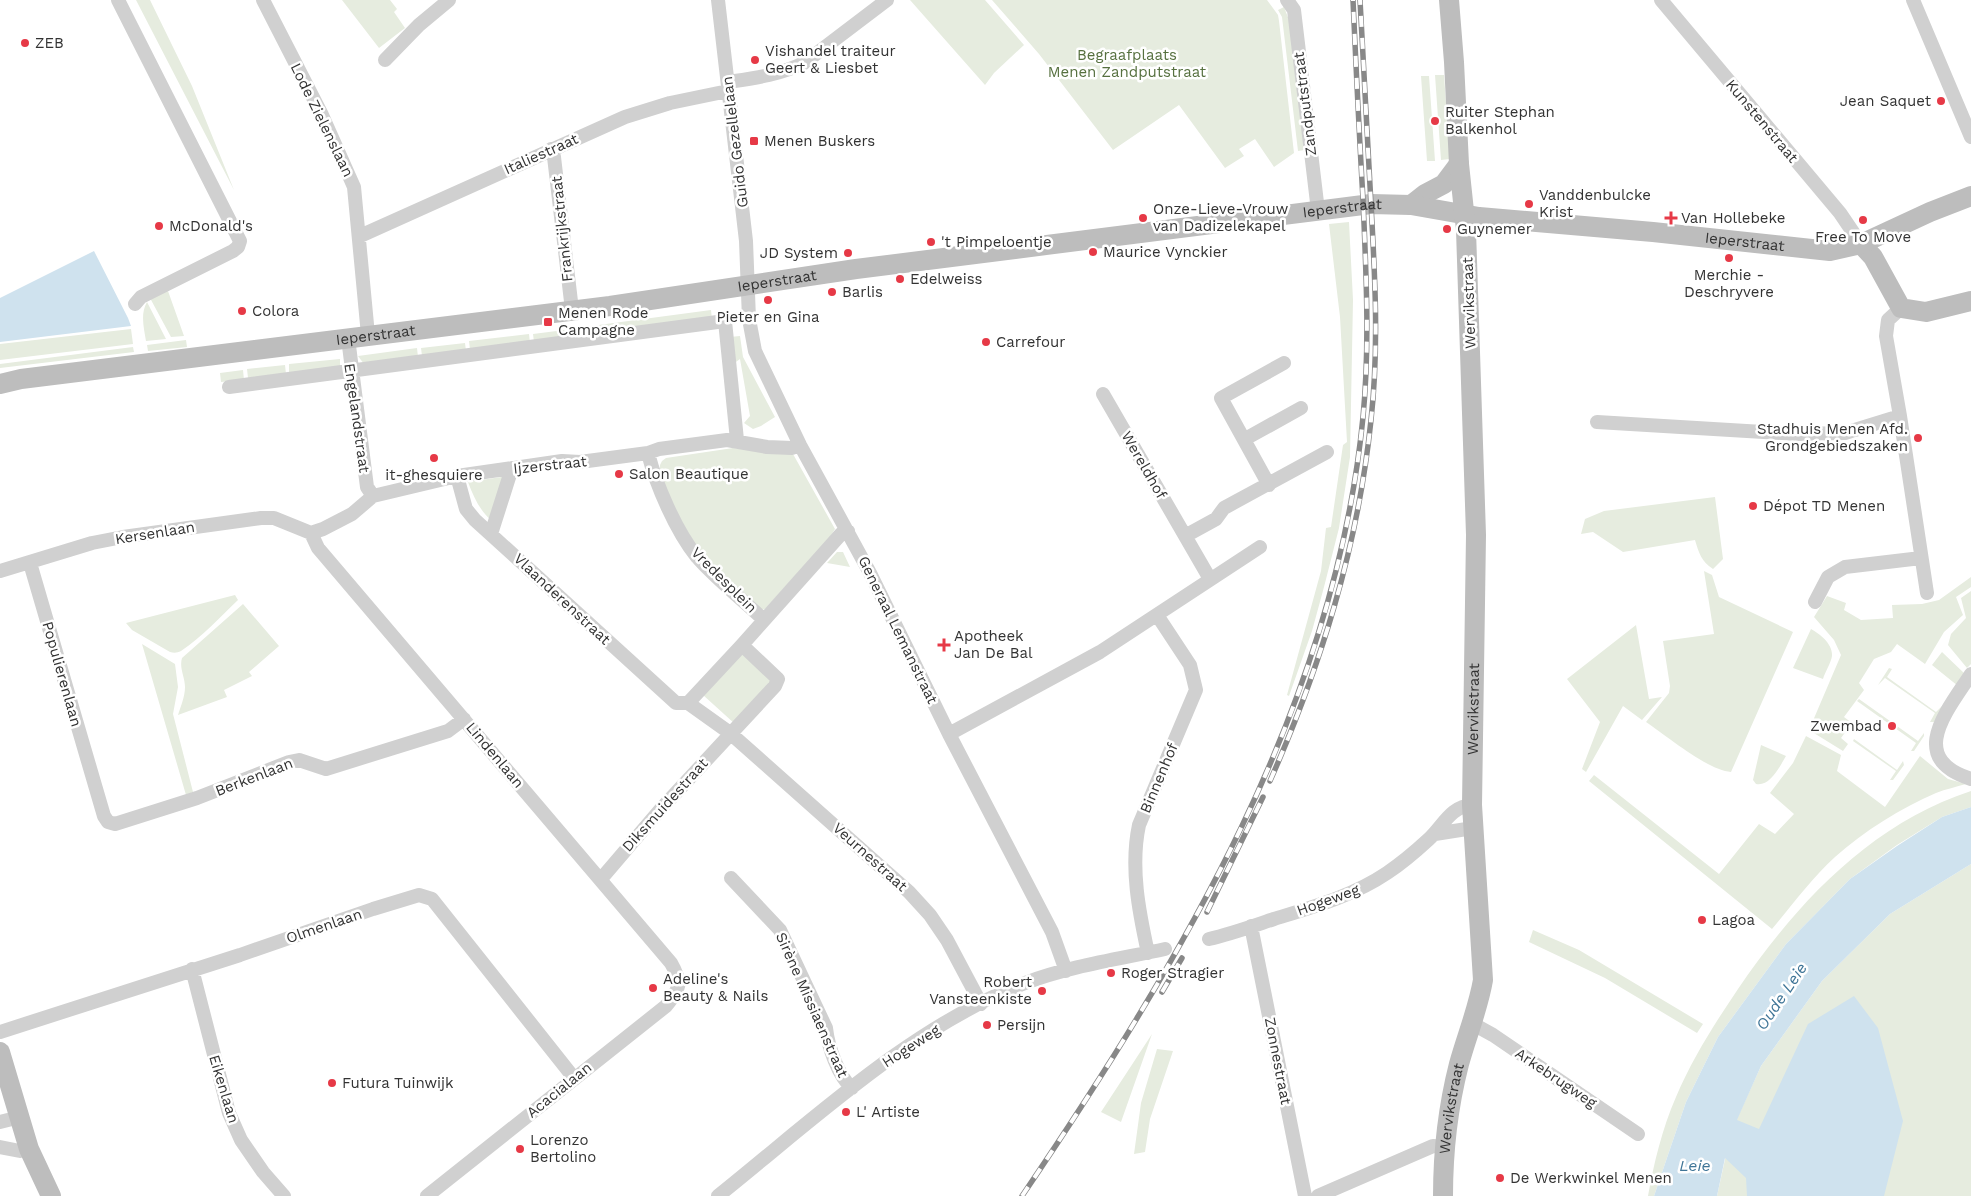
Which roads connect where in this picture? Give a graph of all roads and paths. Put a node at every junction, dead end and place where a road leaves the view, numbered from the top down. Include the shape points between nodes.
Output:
1 (118, 0) edge
2 (263, 0) edge
3 (449, 0) edge
4 (718, 0) edge
5 (887, 0) edge
6 (1287, 0) edge
7 (1449, 0) edge
8 (1661, 0) edge
9 (1913, 0) edge
10 (385, 60) dead end
11 (728, 86) junction
12 (1971, 137) edge
13 (551, 149) junction
14 (1459, 164) junction
15 (1971, 196) edge
16 (1411, 205) junction
17 (1318, 211) junction
18 (1465, 215) junction
19 (360, 236) junction
20 (1861, 244) junction
21 (748, 284) junction
22 (1971, 301) edge
23 (135, 304) dead end
24 (1901, 308) junction
25 (572, 310) junction
26 (368, 335) junction
27 (348, 338) junction
28 (1284, 363) dead end
29 (350, 370) junction
30 (0, 377) edge
31 (21, 379) junction
32 (0, 384) edge
33 (229, 387) dead end
34 (1104, 394) dead end
35 (1301, 408) dead end
36 (1900, 416) junction
37 (1597, 422) dead end
38 (1244, 439) junction
39 (737, 440) junction
40 (800, 445) junction
41 (1327, 452) dead end
42 (648, 453) junction
43 (512, 468) junction
44 (457, 476) junction
45 (1270, 485) junction
46 (373, 496) junction
47 (848, 531) junction
48 (311, 533) junction
49 (491, 534) junction
50 (1185, 536) junction
51 (1260, 547) dead end
52 (1921, 558) junction
53 (30, 563) junction
54 (0, 572) edge
55 (1210, 579) junction
56 (1927, 593) dead end
57 (1815, 602) dead end
58 (1157, 615) junction
59 (764, 620) junction
60 (742, 645) junction
61 (1971, 674) edge
62 (688, 703) junction
63 (464, 719) junction
64 (730, 733) junction
65 (949, 734) junction
66 (1971, 778) edge
67 (94, 784) joint
68 (1472, 805) junction
69 (1473, 828) junction
70 (1434, 834) junction
71 (731, 878) dead end
72 (601, 879) junction
73 (1251, 926) junction
74 (1209, 939) dead end
75 (1165, 949) dead end
76 (1148, 953) junction
77 (192, 969) junction
78 (1066, 971) junction
79 (679, 977) joint
80 (981, 1004) junction
81 (1473, 1024) junction
82 (0, 1032) edge
83 (0, 1052) edge
84 (574, 1078) junction
85 (852, 1088) junction
86 (20, 1117) junction
87 (0, 1122) edge
88 (1638, 1134) dead end
89 (0, 1146) edge
90 (1445, 1147) junction
91 (29, 1149) junction
92 (51, 1196) edge
93 (284, 1196) edge
94 (427, 1196) edge
95 (718, 1196) edge
96 (1306, 1196) edge
97 (1318, 1196) edge
98 (1443, 1196) edge

1 - 23 street via 240,241 234,252 141,297
2 - 19 street, Lode Zielenslaan via 343,159 354,187
3 - 10 street
4 - 11 street, Guido Gezellelaan
5 - 11 street, Italiestraat via 804,63 790,70
6 - 17 street, Zandputstraat via 1294,10
7 - 14 street, Wervikstraat
8 - 20 street, Kunstenstraat via 1840,212
9 - 12 street
11 - 13 street, Italiestraat via 625,117
11 - 21 street, Guido Gezellelaan
13 - 19 street, Italiestraat
13 - 25 street, Frankrijkstraat
14 - 16 street via 1444,184
14 - 18 street, Wervikstraat
15 - 20 street, Ieperstraat
16 - 17 street, Ieperstraat via 1374,203
16 - 18 street, Ieperstraat
17 - 21 street, Ieperstraat
18 - 20 street, Ieperstraat via 1830,251
18 - 68 street, Wervikstraat via 1476,535
19 - 26 street, Lode Zielenslaan
20 - 24 street via 1873,257
21 - 25 street, Ieperstraat
21 - 40 street, Generaal Lemanstraat via 755,351
22 - 24 street via 1926,312
24 - 36 street via 1888,320 1886,336
25 - 26 street, Ieperstraat
26 - 27 street, Ieperstraat
27 - 29 street, Engelandstraat
27 - 31 street, Ieperstraat
28 - 38 street via 1221,398
29 - 33 street, Ieperstraat
29 - 39 street, Ieperstraat via 725,321
29 - 46 street, Engelandstraat via 367,487
30 - 31 street, Ieperstraat
31 - 32 street, Ieperstraat
34 - 50 street, Wereldhof
35 - 38 street
36 - 37 street via 1845,433
36 - 52 street
38 - 45 street
39 - 40 street, Ijzerstraat via 767,447 792,448
39 - 42 street, Ijzerstraat
40 - 47 street, Generaal Lemanstraat
41 - 45 street
42 - 43 street, Ijzerstraat
42 - 59 street, Vredesplein via 654,476 681,534 697,557
43 - 44 street, Ijzerstraat
43 - 49 street
44 - 46 street, Ijzerstraat
44 - 49 street, Vlaanderenstraat via 466,509
45 - 50 street via 1224,508 1216,518
46 - 48 street, Ijzerstraat via 352,514
47 - 59 street, Vredesplein via 841,534
47 - 65 street, Generaal Lemanstraat
48 - 53 street, Kersenlaan via 274,518 261,518 92,543
48 - 63 street, Lindenlaan via 318,548
49 - 62 street, Vlaanderenstraat via 676,703
50 - 55 street, Wereldhof
51 - 55 street
52 - 56 street
52 - 57 street via 1845,567 1828,577
53 - 54 street, Kersenlaan
53 - 67 street, Populierenlaan
55 - 58 street
58 - 65 street via 1100,652
58 - 76 street, Binnenhof via 1190,665 1196,690 1139,825 1135,844 1134,861
59 - 60 street
60 - 62 street
60 - 64 street, Diksmuidestraat via 778,679
61 - 66 street via 1936,731 1935,744 1938,756 1946,765 1959,775
62 - 64 street, Vlaanderenstraat
63 - 67 street, Berkenlaan via 448,732 326,769 299,760 289,762 198,798 115,824 104,816
63 - 72 street, Lindenlaan
64 - 72 street, Diksmuidestraat
64 - 80 street, Veurnestraat via 909,892 947,940
65 - 78 street, Generaal Lemanstraat via 1052,932
68 - 69 street, Wervikstraat
68 - 70 street, Hogeweg via 1450,815
69 - 70 street
69 - 81 street, Wervikstraat via 1483,980
70 - 73 street, Hogeweg via 1412,855 1357,890
71 - 85 street, Sirène Missiaenstraat via 780,930 826,1028 827,1043 846,1083
72 - 79 street, Lindenlaan
73 - 74 street, Hogeweg
73 - 96 street, Zonnestraat
75 - 76 street, Hogeweg
76 - 78 street, Hogeweg
77 - 82 street, Olmenlaan
77 - 84 street, Olmenlaan via 419,895 432,899
77 - 93 street, Eikenlaan via 229,1113 257,1164
78 - 80 street, Hogeweg via 1027,983
79 - 84 street, Acacialaan via 678,991 666,1006
80 - 85 street, Hogeweg via 905,1048
81 - 88 street, Arkebrugweg
81 - 90 street, Wervikstraat via 1450,1104
83 - 86 street
84 - 94 street, Acacialaan
85 - 95 street, Hogeweg
86 - 87 street
86 - 91 street
89 - 91 street
90 - 97 street via 1433,1146
90 - 98 street, Wervikstraat
91 - 92 street

